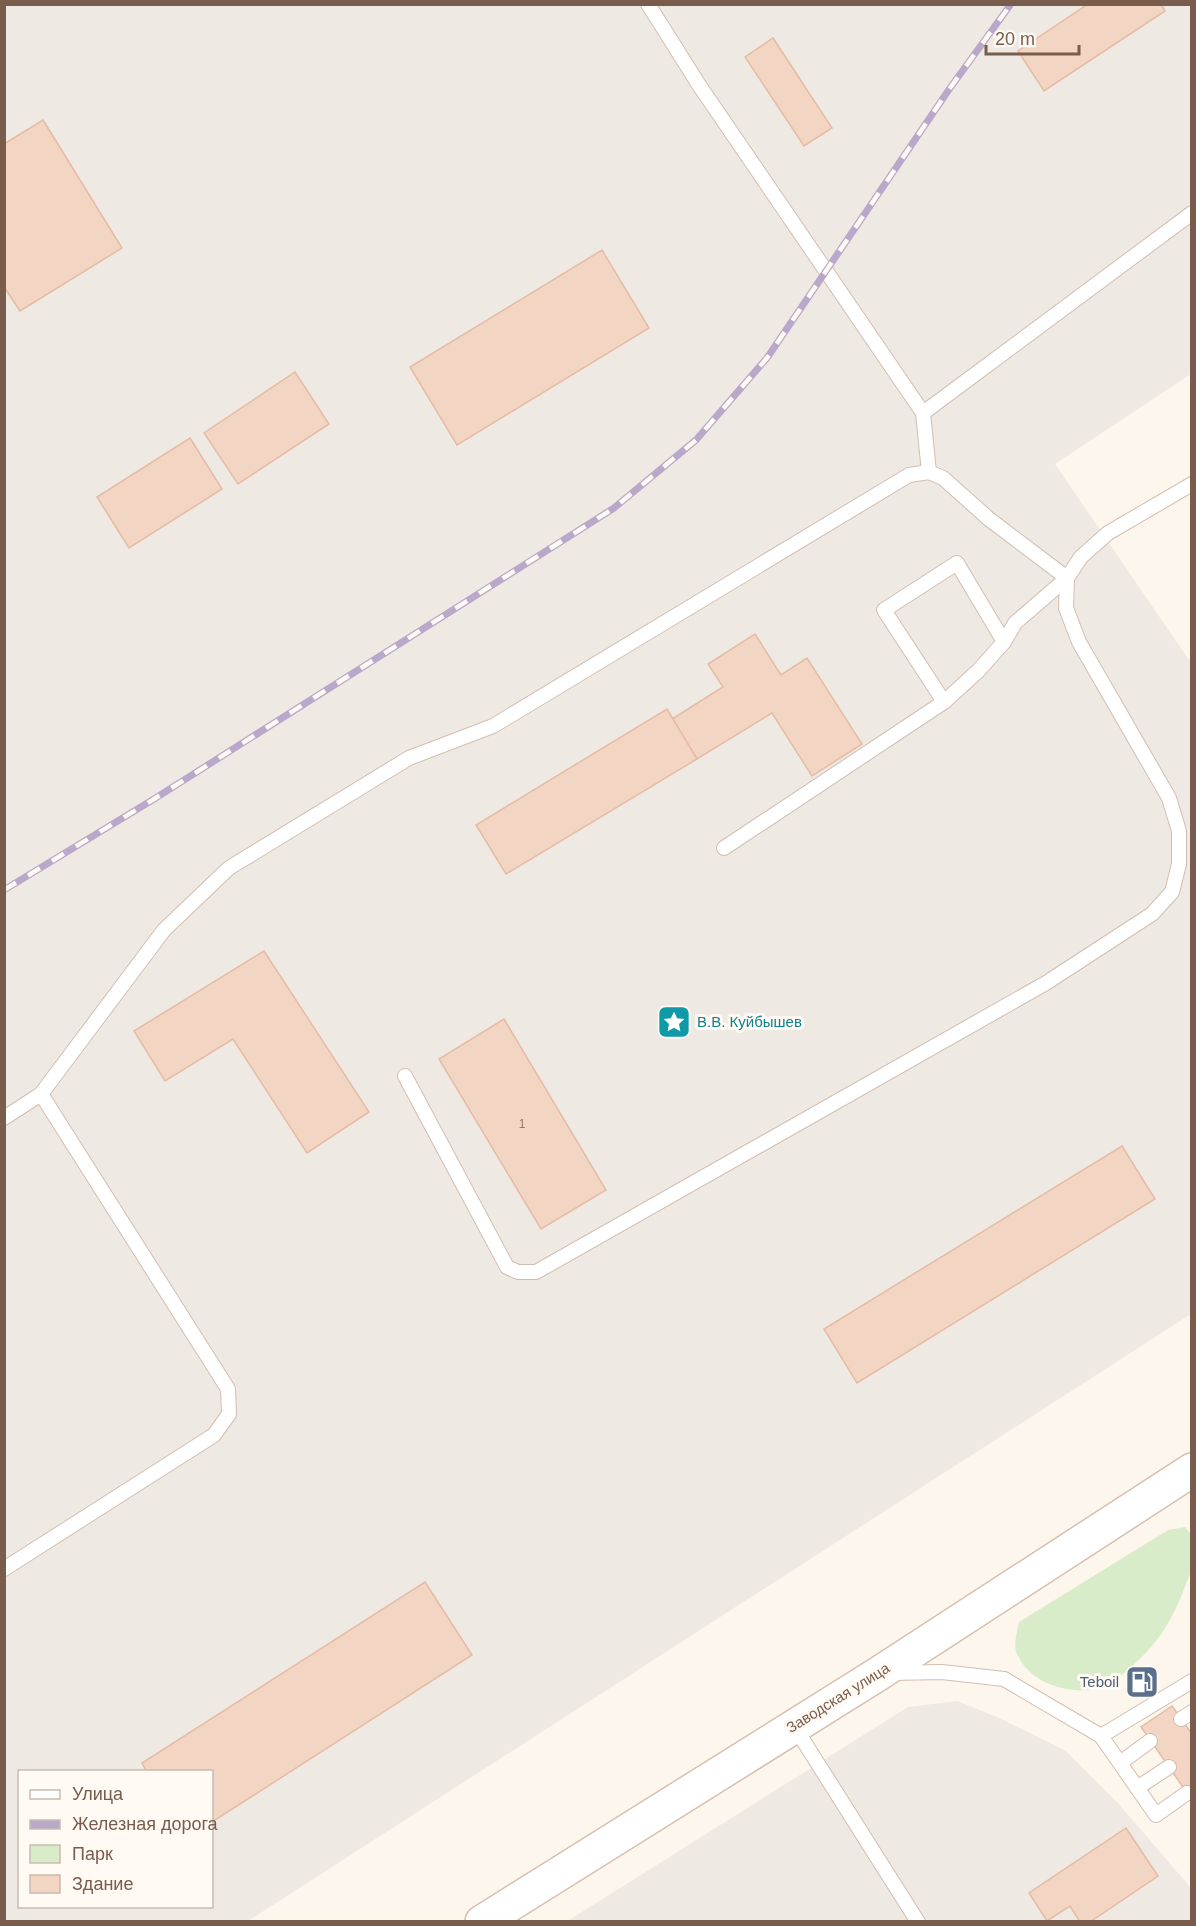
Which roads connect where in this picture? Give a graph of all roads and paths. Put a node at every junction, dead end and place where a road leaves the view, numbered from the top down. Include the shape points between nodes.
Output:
1 (648, 4) edge
2 (1191, 213) edge
3 (923, 413) junction
4 (929, 472) junction
5 (1191, 484) edge
6 (1067, 578) junction
7 (1004, 642) junction
8 (944, 702) junction
9 (724, 848) dead end
10 (405, 1076) dead end
11 (41, 1094) junction
12 (4, 1118) edge
13 (1191, 1470) edge
14 (4, 1569) edge
15 (878, 1674) junction
16 (1191, 1681) edge
17 (794, 1726) junction
18 (1101, 1736) junction
19 (1150, 1741) dead end
20 (1120, 1763) junction
21 (1168, 1767) dead end
22 (1137, 1788) junction
23 (1187, 1793) dead end
24 (482, 1922) edge
25 (918, 1922) edge

1 - 3 lane
2 - 3 lane
3 - 4 lane
4 - 6 lane via 943,478 989,519
4 - 11 lane via 909,475 493,726 409,758 229,868 164,930
5 - 6 lane via 1108,533 1081,557
6 - 7 lane via 1015,623
6 - 10 lane via 1066,608 1079,642 1169,798 1179,831 1179,864 1172,892 1152,914 1046,983 536,1272 518,1272 507,1267
7 - 8 lane
7 - 8 lane via 957,563 884,610
8 - 9 lane
11 - 12 lane
11 - 14 lane via 228,1389 229,1414 214,1436
13 - 15 street, Заводская улица
15 - 17 street, Заводская улица
15 - 18 lane via 942,1672 1004,1679
16 - 18 lane
17 - 24 street, Заводская улица
17 - 25 lane
18 - 20 lane
19 - 20 lane
20 - 22 lane
21 - 22 lane
22 - 23 lane via 1156,1815

